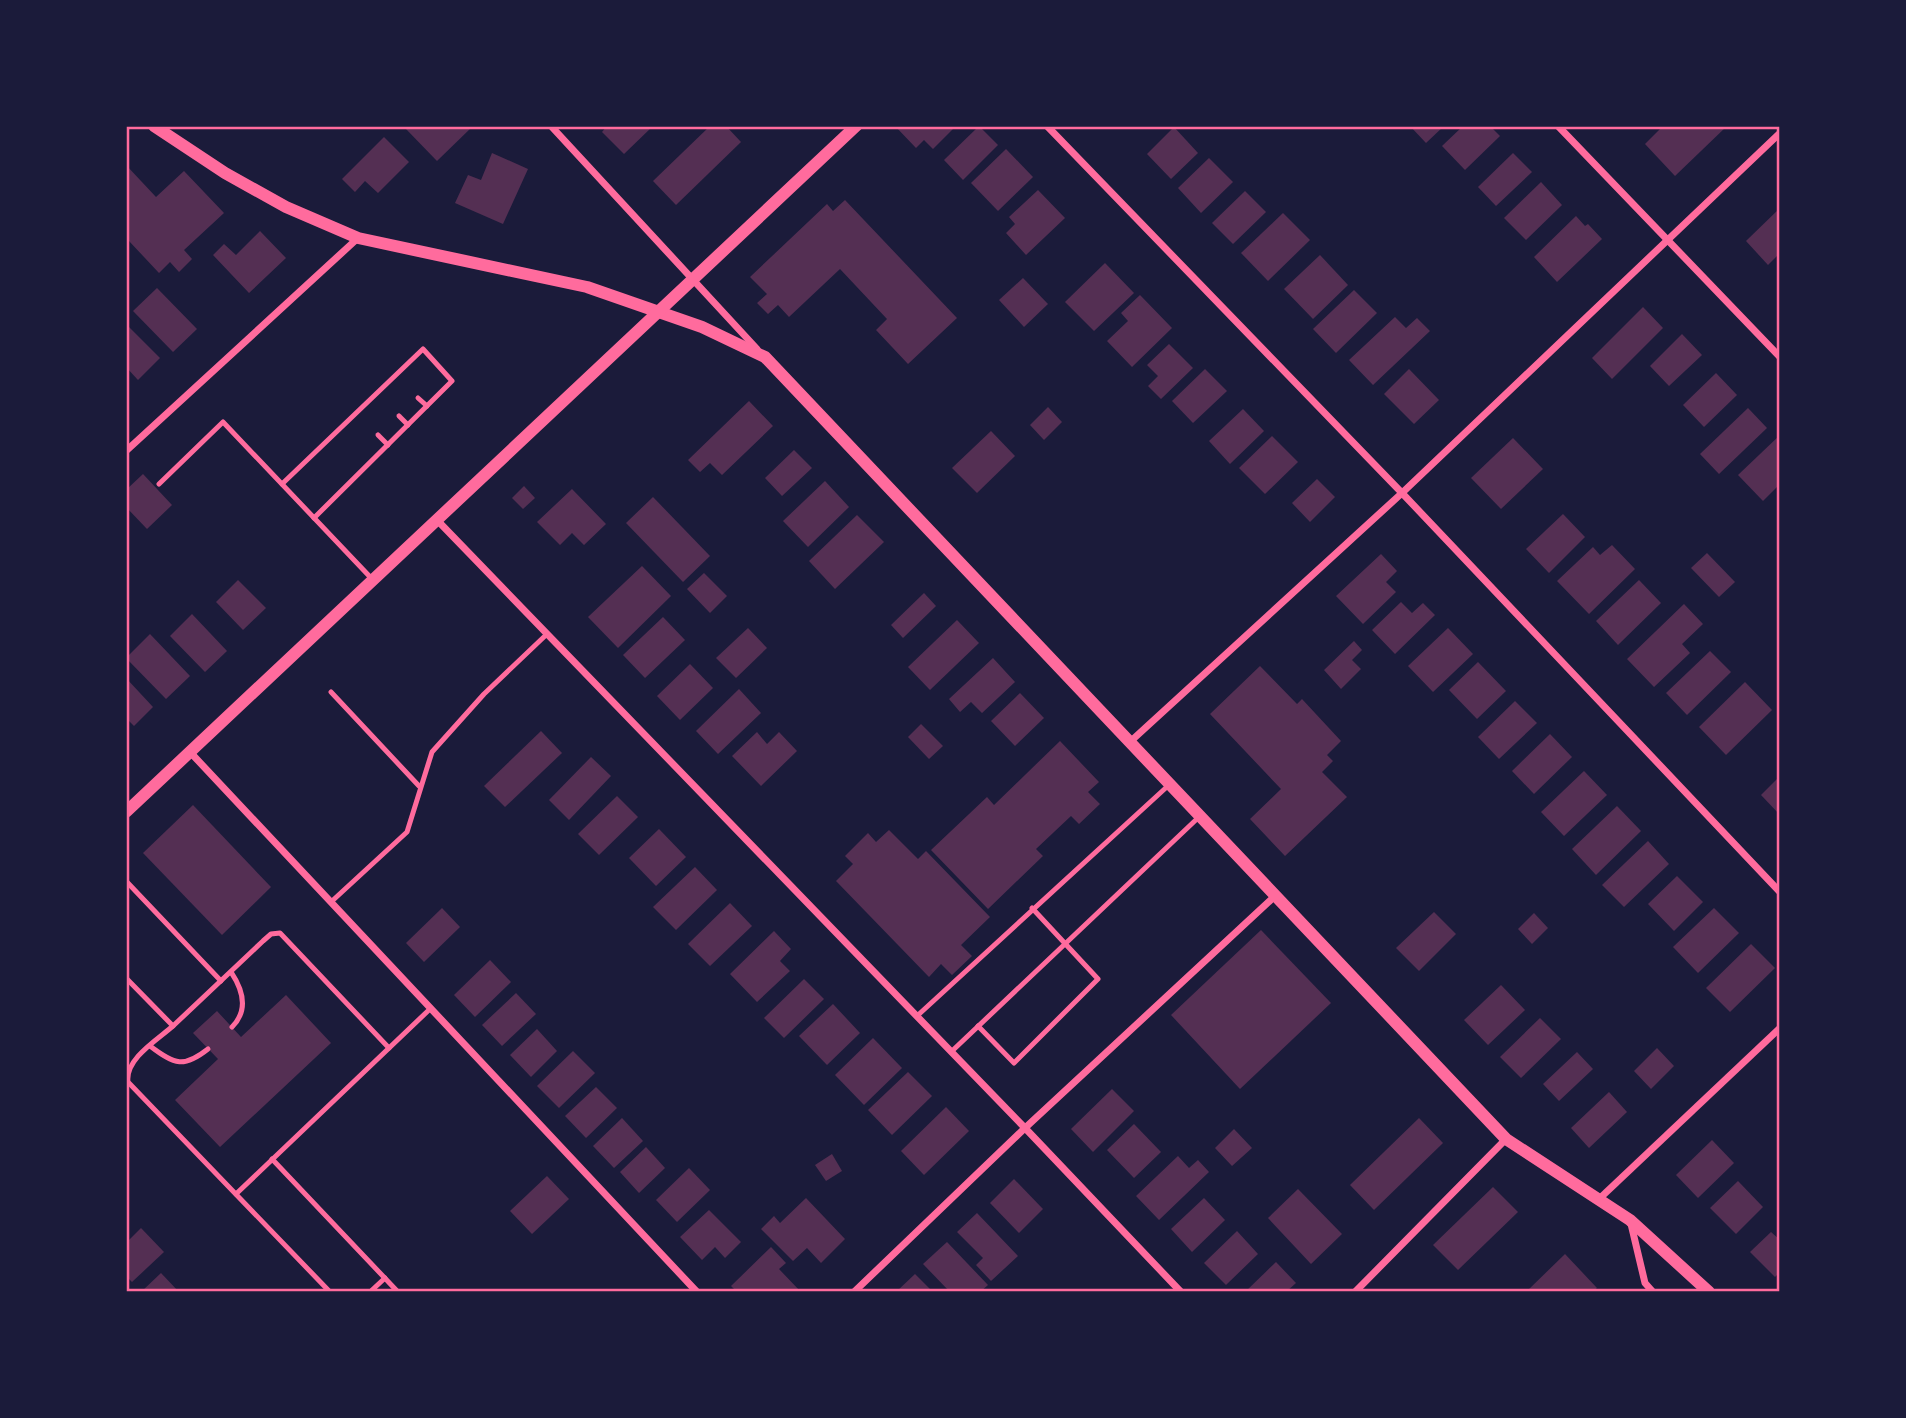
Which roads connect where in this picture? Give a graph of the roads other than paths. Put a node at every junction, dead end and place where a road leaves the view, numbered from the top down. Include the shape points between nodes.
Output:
1 (551, 126) edge
2 (856, 126) edge
3 (1047, 126) edge
4 (1558, 126) edge
5 (163, 129) edge
6 (1780, 133) edge
7 (358, 237) junction
8 (1667, 242) junction
9 (691, 281) junction
10 (659, 312) junction
11 (765, 357) junction
12 (1780, 357) edge
13 (418, 398) dead end
14 (427, 406) junction
15 (399, 415) dead end
16 (408, 425) junction
17 (378, 435) dead end
18 (387, 445) junction
19 (126, 451) edge
20 (159, 484) dead end
21 (282, 484) junction
22 (1402, 493) junction
23 (314, 517) junction
24 (437, 520) junction
25 (373, 580) junction
26 (547, 634) junction
27 (331, 692) dead end
28 (1131, 741) junction
29 (190, 752) junction
30 (1170, 784) junction
31 (419, 786) junction
32 (126, 812) edge
33 (1200, 816) junction
34 (126, 881) edge
35 (1780, 892) edge
36 (1275, 896) junction
37 (331, 902) junction
38 (1032, 908) junction
39 (1064, 943) junction
40 (231, 972) junction
41 (126, 978) edge
42 (221, 981) junction
43 (430, 1008) junction
44 (917, 1016) junction
45 (173, 1026) junction
46 (978, 1026) junction
47 (232, 1027) dead end
48 (1780, 1028) edge
49 (150, 1046) junction
50 (389, 1048) junction
51 (208, 1049) dead end
52 (951, 1052) junction
53 (1025, 1128) junction
54 (1506, 1139) junction
55 (272, 1159) junction
56 (236, 1194) junction
57 (1598, 1200) junction
58 (1630, 1220) junction
59 (385, 1278) junction
60 (330, 1292) edge
61 (370, 1292) edge
62 (398, 1292) edge
63 (697, 1292) edge
64 (854, 1292) edge
65 (1181, 1292) edge
66 (1355, 1292) edge
67 (1653, 1292) edge
68 (1709, 1292) edge

1 - 9 street
2 - 9 street
3 - 22 street
4 - 8 street
5 - 7 street via 225,173 286,207
6 - 8 street
7 - 10 street via 587,287
7 - 19 street
8 - 12 street
8 - 22 street
9 - 10 street
9 - 11 street
10 - 11 street
10 - 24 street
11 - 28 street
13 - 14 lane
14 - 16 lane
14 - 21 lane via 452,381 423,349 379,396
15 - 16 lane
16 - 18 lane
17 - 18 lane
18 - 23 lane
20 - 21 lane via 223,422
21 - 23 lane
22 - 28 street
22 - 35 street
23 - 25 lane
24 - 25 street
24 - 26 street
25 - 29 street
26 - 31 lane via 432,752
26 - 44 street
27 - 31 lane
28 - 30 street
29 - 32 street
29 - 37 street
30 - 33 street
30 - 38 lane
31 - 37 lane via 407,832
33 - 36 street
33 - 39 lane
34 - 42 lane
36 - 53 street
36 - 54 street
37 - 43 street
38 - 39 lane
38 - 44 lane
39 - 46 lane
39 - 46 lane via 1098,979 1014,1063
40 - 42 lane
40 - 47 lane via 243,1006
40 - 50 lane via 271,934 280,933
41 - 45 lane
42 - 45 lane
43 - 50 lane
43 - 63 street
44 - 52 street
45 - 49 lane
46 - 52 lane
48 - 57 street
49 - 51 lane via 166,1058 191,1062
49 - 56 lane via 132,1063 128,1082
50 - 55 lane
52 - 53 street
53 - 64 street
53 - 65 street
54 - 57 street
54 - 66 street
55 - 56 lane
55 - 59 lane
56 - 60 lane
57 - 58 street
58 - 67 street via 1645,1283
58 - 68 street
59 - 61 lane
59 - 62 lane

